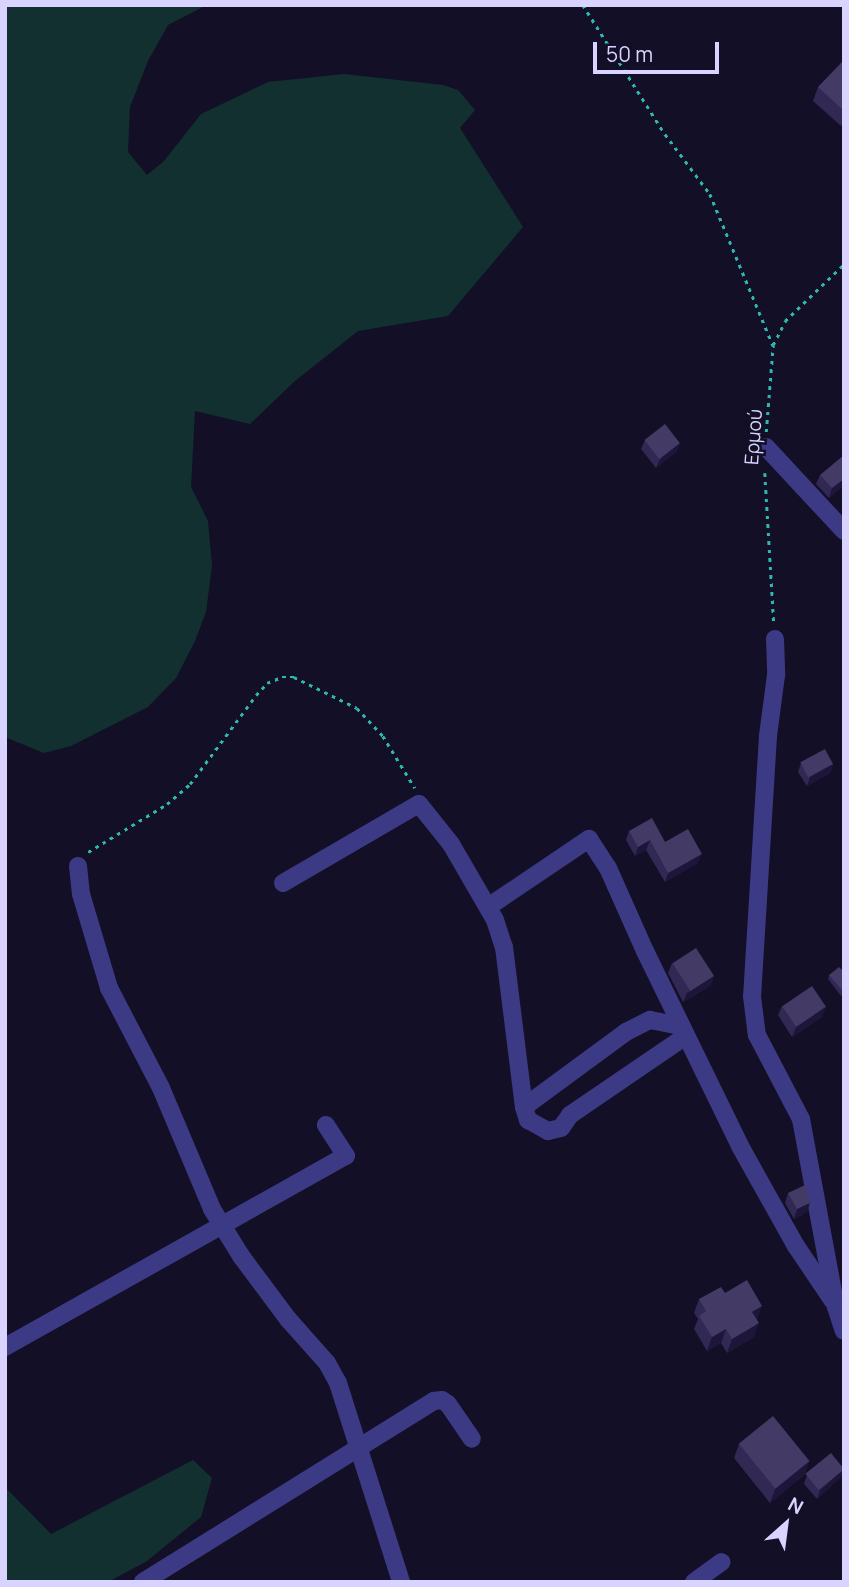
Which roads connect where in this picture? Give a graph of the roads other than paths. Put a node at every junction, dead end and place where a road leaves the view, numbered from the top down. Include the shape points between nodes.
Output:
1 (766, 447) road end
2 (844, 531) edge
3 (775, 639) road end
4 (78, 866) road end
5 (283, 883) dead end
6 (488, 907) junction
7 (684, 1031) junction
8 (524, 1107) junction
9 (326, 1125) dead end
10 (222, 1225) junction
11 (836, 1307) junction
12 (844, 1331) edge
13 (5, 1347) edge
14 (472, 1439) dead end
15 (359, 1451) junction
16 (722, 1562) dead end
17 (143, 1582) edge
18 (401, 1582) edge
19 (694, 1582) edge

1 - 2 street
3 - 11 street via 752,996 757,1035 801,1119
4 - 10 street via 81,894 109,988 161,1088
5 - 6 street via 419,804 451,844
6 - 7 street via 589,839 608,868
6 - 8 street via 504,947
7 - 8 street via 650,1020 626,1032
7 - 8 street via 570,1115 561,1128 548,1131 528,1120
7 - 11 street via 740,1146
9 - 10 street via 346,1156
10 - 13 street
10 - 15 street via 288,1319 327,1363 338,1383
11 - 12 street
14 - 15 street via 442,1400
15 - 17 street
15 - 18 street
16 - 19 street

